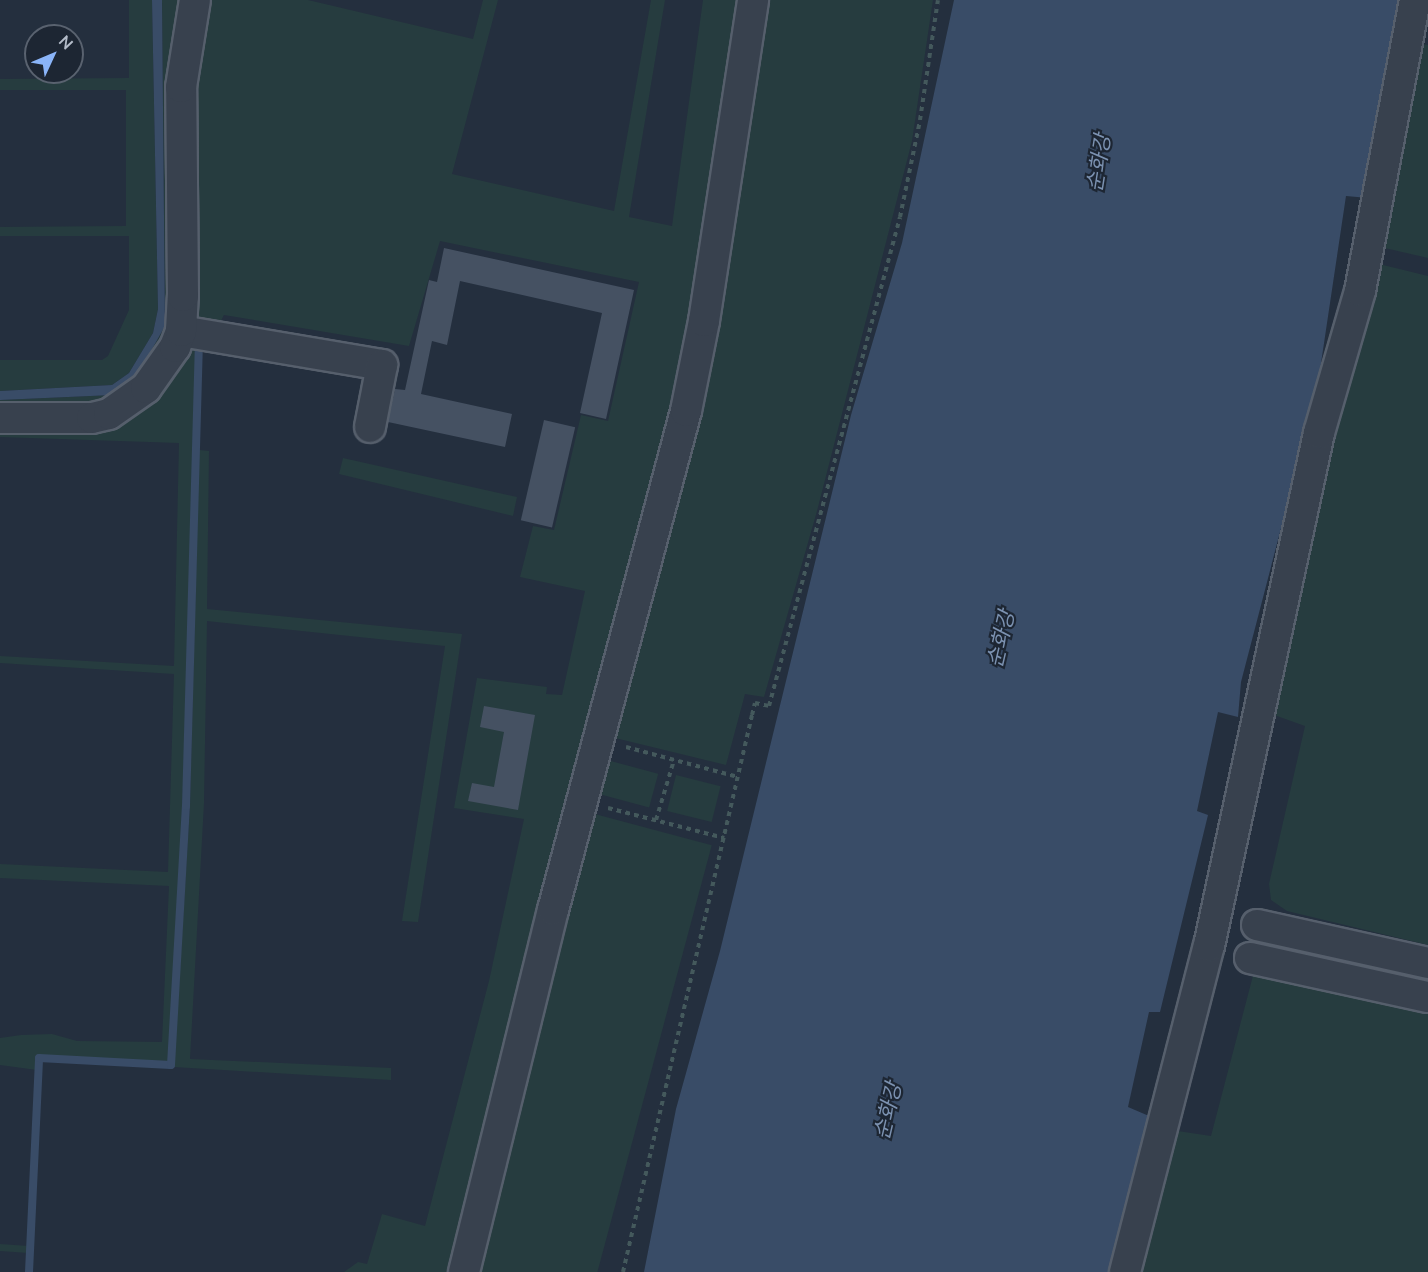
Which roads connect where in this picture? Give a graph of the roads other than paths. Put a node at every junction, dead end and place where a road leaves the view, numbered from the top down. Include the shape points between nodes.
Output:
1 (195, 0) edge
2 (753, 0) edge
3 (1414, 0) edge
4 (181, 331) junction
5 (0, 418) edge
6 (370, 427) dead end
7 (1257, 925) dead end
8 (1367, 949) junction
9 (1250, 958) dead end
10 (1428, 963) edge
11 (1359, 982) junction
12 (1428, 997) edge
13 (464, 1272) edge
14 (1125, 1272) edge

1 - 4 street via 181,87
2 - 13 street via 704,321 690,388
3 - 14 street via 1360,291 1319,433 1209,946
4 - 5 street via 154,379 130,402 109,414 92,418
4 - 6 street via 382,365
7 - 8 street
8 - 10 street
8 - 11 street
9 - 11 street
11 - 12 street

